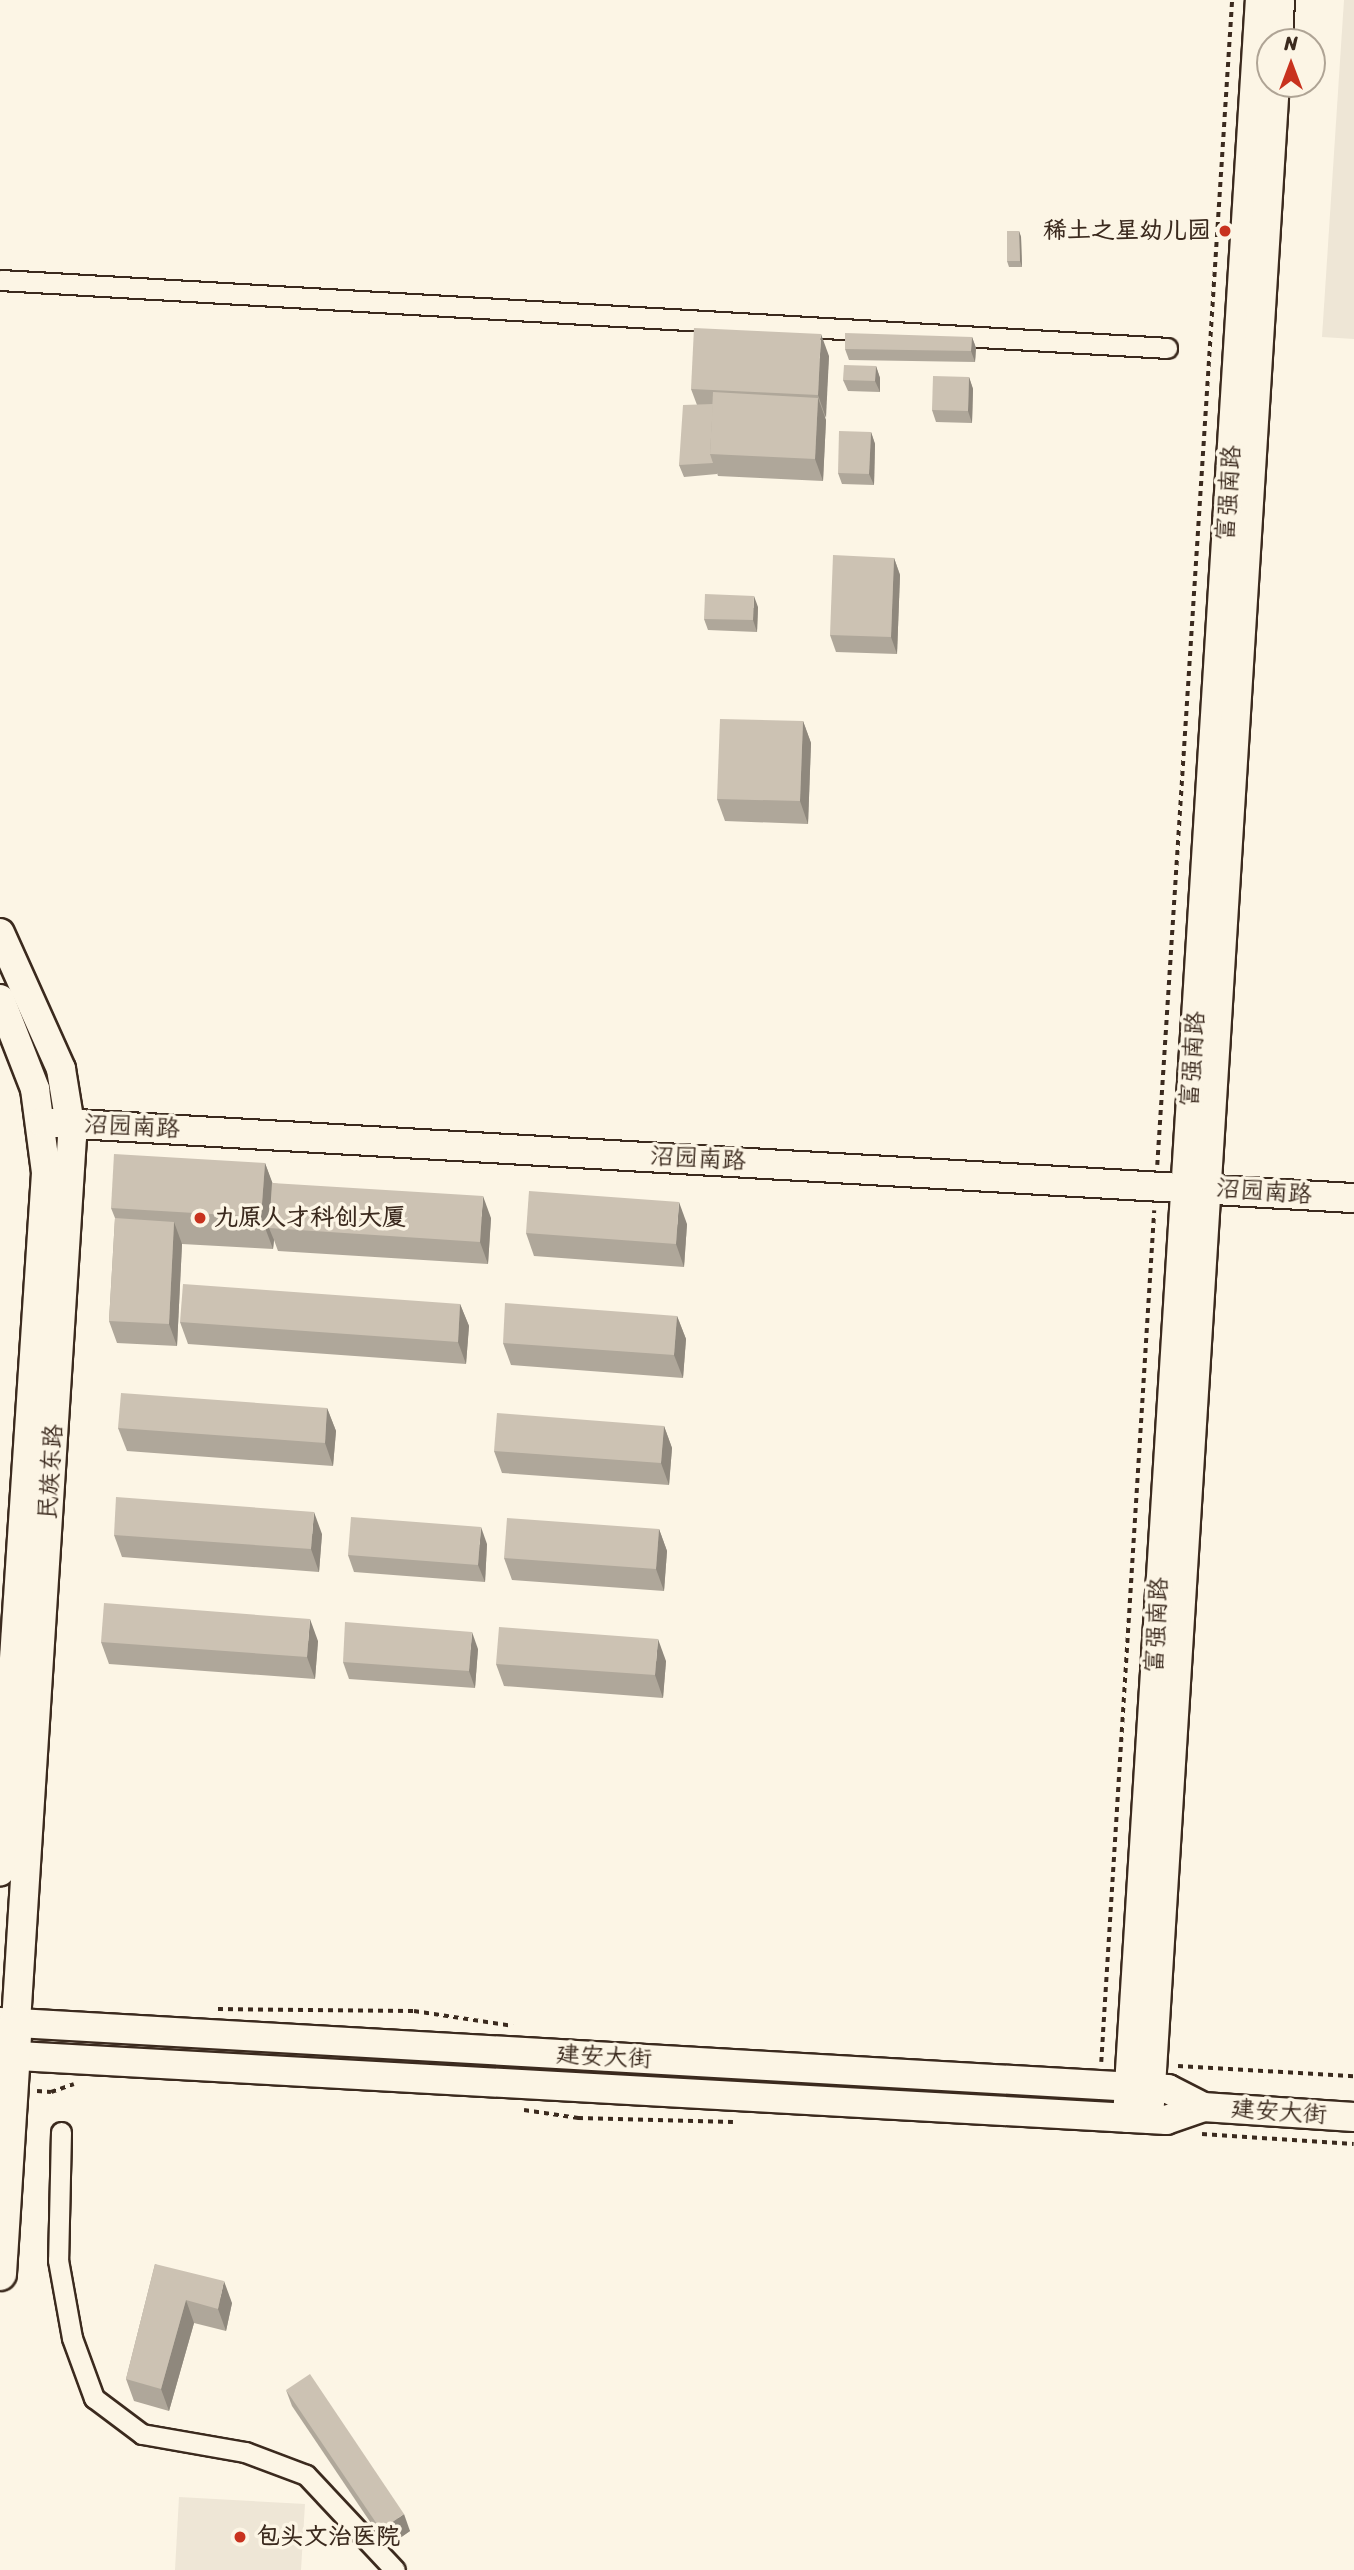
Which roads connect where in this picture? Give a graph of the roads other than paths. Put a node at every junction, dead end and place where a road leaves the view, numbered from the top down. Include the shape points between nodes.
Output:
1 (1260, 0) edge
2 (1280, 0) edge
3 (1279, 28) edge
4 (1274, 98) edge
5 (0, 280) edge
6 (1167, 348) dead end
7 (0, 933) edge
8 (0, 999) edge
9 (55, 1123) junction
10 (1195, 1188) junction
11 (1354, 1198) edge
12 (16, 1639) junction
13 (0, 1669) edge
14 (0, 1871) edge
15 (8, 2023) edge
16 (7, 2055) edge
17 (1140, 2088) junction
18 (1203, 2107) junction
19 (1354, 2117) edge
20 (1138, 2119) junction
21 (61, 2132) dead end
22 (0, 2274) edge
23 (396, 2570) edge

1 - 10 main road, 富强南路
2 - 3 main road
4 - 10 main road, 富强南路
5 - 6 street
7 - 9 main road, 民族东路 via 61,1069
8 - 9 main road, 民族东路
9 - 10 main road, 沼园南路
9 - 12 main road, 民族东路 via 46,1193
9 - 15 main road, 民族东路 via 69,1188
10 - 11 main road, 沼园南路
10 - 17 main road, 富强南路
12 - 13 main road
12 - 14 main road, 民族东路
15 - 16 main road
15 - 17 main road, 建安大街
16 - 20 main road, 建安大街
16 - 22 main road via 11,2090
17 - 18 main road, 建安大街 via 1168,2089
17 - 20 main road, 富强南路
18 - 19 main road, 建安大街
18 - 20 main road, 建安大街 via 1166,2120
21 - 23 street via 58,2260 72,2338 94,2398 142,2434 245,2452 306,2475

